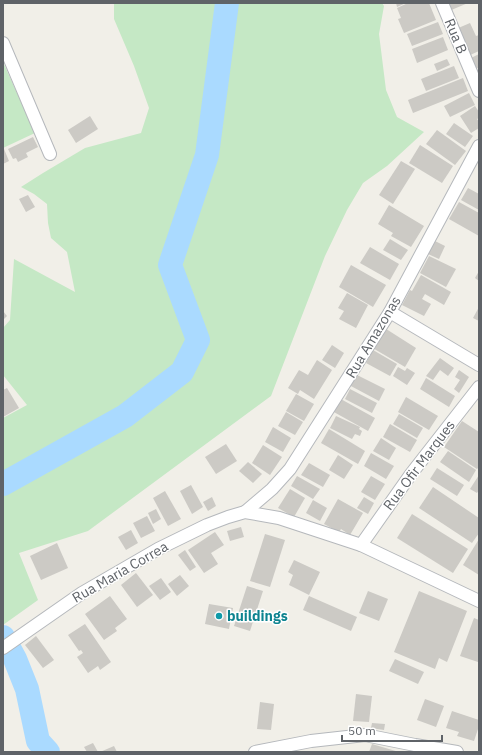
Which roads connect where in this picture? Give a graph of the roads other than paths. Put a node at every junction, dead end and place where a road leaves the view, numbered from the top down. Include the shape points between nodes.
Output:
1 (442, 3) edge
2 (3, 43) edge
3 (479, 91) edge
4 (479, 146) edge
5 (50, 154) dead end
6 (390, 312) junction
7 (479, 365) edge
8 (479, 387) edge
9 (246, 512) junction
10 (361, 545) junction
11 (479, 601) edge
12 (3, 648) edge
13 (310, 747) edge
14 (255, 752) edge
15 (457, 752) edge

1 - 3 street, Rua B
2 - 5 street
4 - 6 street, Rua Amazonas
6 - 7 street
6 - 9 street, Rua Amazonas via 290,470
8 - 10 street, Rua Ofir Marques via 411,474
9 - 10 street via 278,518
9 - 12 street, Rua Maria Correa via 207,525 158,549 82,593
10 - 11 street
13 - 14 street
13 - 15 street via 365,735

